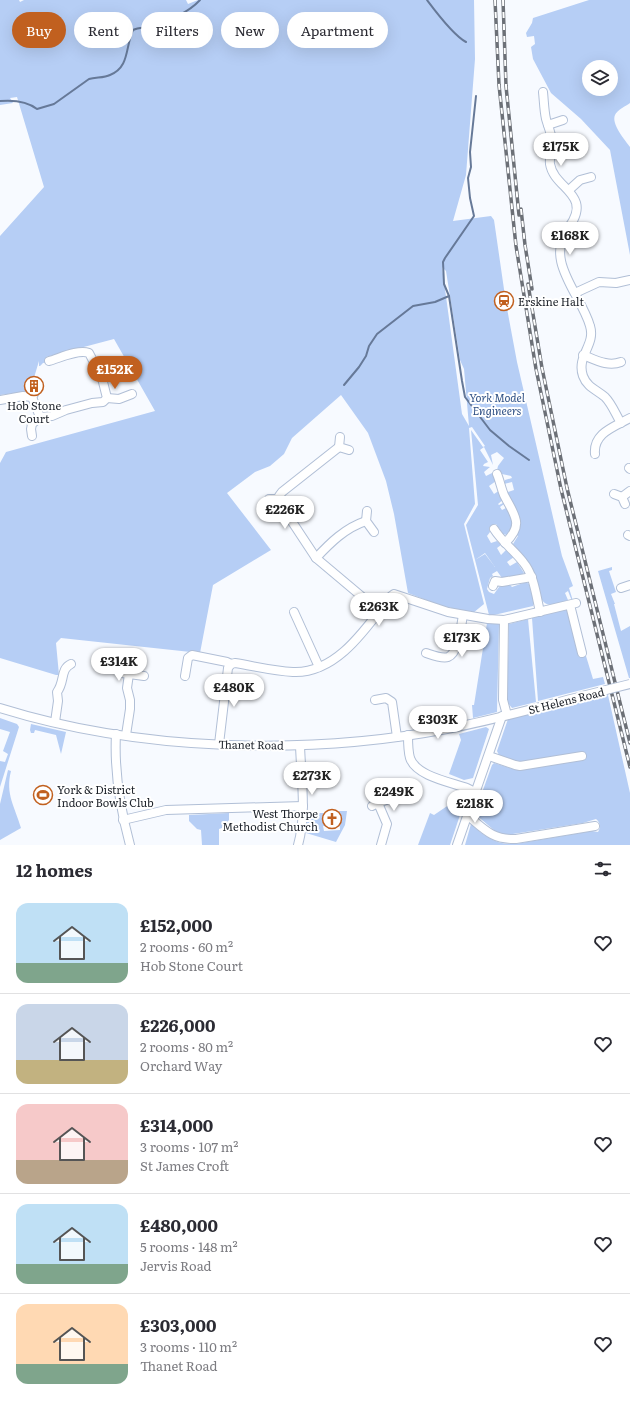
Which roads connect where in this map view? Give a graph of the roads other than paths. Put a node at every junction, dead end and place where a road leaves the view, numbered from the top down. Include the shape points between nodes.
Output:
1 (543, 92) dead end
2 (564, 120) dead end
3 (548, 125) junction
4 (591, 177) dead end
5 (569, 190) junction
6 (569, 227) junction
7 (591, 235) dead end
8 (630, 280) edge
9 (575, 293) junction
10 (583, 355) junction
11 (49, 361) dead end
12 (621, 362) dead end
13 (39, 386) dead end
14 (132, 394) dead end
15 (32, 397) junction
16 (107, 398) junction
17 (0, 400) edge
18 (40, 417) junction
19 (630, 418) edge
20 (621, 423) junction
21 (32, 436) dead end
22 (340, 437) dead end
23 (339, 447) junction
24 (349, 450) dead end
25 (595, 454) dead end
26 (497, 474) dead end
27 (630, 491) edge
28 (269, 499) dead end
29 (278, 499) junction
30 (620, 499) dead end
31 (367, 511) dead end
32 (366, 521) junction
33 (374, 532) dead end
34 (495, 534) dead end
35 (505, 543) junction
36 (316, 558) junction
37 (532, 577) junction
38 (630, 585) edge
39 (492, 586) dead end
40 (621, 588) dead end
41 (379, 611) junction
42 (294, 612) dead end
43 (540, 612) junction
44 (463, 615) junction
45 (504, 620) junction
46 (426, 653) dead end
47 (582, 653) dead end
48 (71, 664) dead end
49 (231, 664) junction
50 (98, 666) dead end
51 (319, 667) junction
52 (129, 674) junction
53 (144, 676) dead end
54 (185, 676) dead end
55 (630, 684) edge
56 (375, 700) dead end
57 (0, 708) edge
58 (504, 716) junction
59 (55, 722) junction
60 (116, 734) junction
61 (408, 735) junction
62 (126, 736) junction
63 (397, 737) junction
64 (219, 744) junction
65 (300, 745) junction
66 (489, 756) junction
67 (582, 756) dead end
68 (473, 796) junction
69 (379, 803) dead end
70 (302, 806) junction
71 (467, 815) junction
72 (123, 820) junction
73 (595, 826) dead end
74 (130, 845) edge
75 (298, 845) edge
76 (380, 845) edge
77 (457, 845) edge

1 - 3 street
2 - 3 street
3 - 5 street via 552,140 550,163 559,181
4 - 5 street via 580,180
5 - 6 street via 574,197 576,209
6 - 7 street
6 - 9 street via 562,238 559,254
8 - 9 street via 616,283 598,282
9 - 10 street via 591,331 590,342
10 - 12 street via 606,363
10 - 20 street via 581,364 586,381 605,397
11 - 16 street via 78,352 89,353 102,378
13 - 15 street
14 - 16 street via 119,399
15 - 17 street
15 - 18 street
16 - 18 street via 103,402
18 - 21 street via 32,424
19 - 20 street
20 - 25 street via 597,435
22 - 23 street
23 - 24 street
23 - 29 street via 282,492
26 - 35 street via 517,523 514,533
27 - 30 street
28 - 29 street
29 - 36 street
31 - 32 street
32 - 33 street
32 - 36 street via 335,538
34 - 35 street
35 - 37 street via 523,562
36 - 41 street
37 - 39 street via 495,581
37 - 43 street
38 - 40 street
41 - 44 street via 394,594
41 - 51 street via 346,649
42 - 51 street
43 - 45 street
43 - 47 street via 573,604
44 - 45 street
44 - 46 street via 453,654 444,658
45 - 58 street
48 - 59 street via 64,669 57,692
49 - 51 street via 292,672
49 - 54 street via 192,655 188,658
49 - 64 street via 228,668
50 - 52 street
52 - 53 street
52 - 62 street via 127,688 130,709
55 - 58 street, St Helens Road, bridge
56 - 63 street via 386,698 392,702
57 - 59 street, Thanet Road
58 - 61 street, Thanet Road
58 - 66 street
59 - 60 street, Thanet Road
60 - 62 street, Thanet Road
60 - 72 street via 116,769
61 - 63 street, Thanet Road
61 - 68 street via 410,758 418,770 467,788 472,791
62 - 64 street, Thanet Road
63 - 65 street, Thanet Road
64 - 65 street, Thanet Road
65 - 70 street
66 - 67 street via 520,766
66 - 68 street
68 - 71 street
69 - 76 street via 387,824
70 - 72 street via 166,810
70 - 75 street
71 - 73 street via 495,837 504,840
71 - 77 street
72 - 74 street

